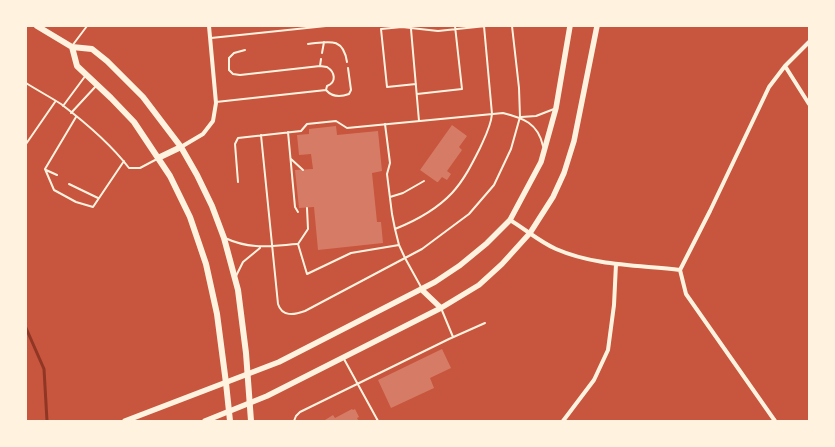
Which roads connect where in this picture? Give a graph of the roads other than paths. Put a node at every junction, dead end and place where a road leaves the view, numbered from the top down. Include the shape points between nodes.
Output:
1 (86, 26) edge
2 (209, 26) edge
3 (326, 26) edge
4 (485, 26) edge
5 (512, 26) edge
6 (570, 26) edge
7 (597, 26) edge
8 (40, 27) edge
9 (456, 28) edge
10 (411, 29) junction
11 (210, 38) junction
12 (324, 42) junction
13 (809, 42) edge
14 (308, 44) dead end
15 (72, 47) junction
16 (245, 50) dead end
17 (322, 53) dead end
18 (321, 59) dead end
19 (347, 62) dead end
20 (320, 66) junction
21 (785, 66) junction
22 (348, 68) dead end
23 (86, 74) junction
24 (26, 83) edge
25 (97, 84) junction
26 (416, 84) junction
27 (326, 90) junction
28 (417, 94) junction
29 (55, 101) junction
30 (216, 102) junction
31 (809, 104) edge
32 (63, 106) junction
33 (556, 108) junction
34 (71, 113) junction
35 (492, 114) junction
36 (76, 117) junction
37 (520, 117) junction
38 (419, 121) junction
39 (385, 124) junction
40 (288, 132) junction
41 (261, 135) junction
42 (26, 144) edge
43 (181, 147) junction
44 (544, 153) junction
45 (158, 158) junction
46 (291, 159) junction
47 (124, 161) junction
48 (45, 169) junction
49 (303, 170) dead end
50 (57, 175) dead end
51 (424, 181) dead end
52 (238, 182) dead end
53 (69, 184) dead end
54 (390, 196) junction
55 (99, 198) junction
56 (307, 208) dead end
57 (298, 212) dead end
58 (510, 220) junction
59 (395, 229) junction
60 (530, 233) junction
61 (224, 238) junction
62 (298, 244) junction
63 (399, 245) junction
64 (272, 246) junction
65 (260, 247) junction
66 (405, 258) junction
67 (616, 264) junction
68 (680, 270) junction
69 (235, 278) junction
70 (421, 288) junction
71 (442, 308) junction
72 (485, 323) dead end
73 (453, 337) junction
74 (344, 358) junction
75 (247, 375) junction
76 (226, 383) junction
77 (358, 384) junction
78 (249, 404) junction
79 (229, 412) junction
80 (125, 421) edge
81 (206, 421) edge
82 (230, 421) edge
83 (251, 421) edge
84 (294, 421) edge
85 (378, 421) edge
86 (564, 421) edge
87 (775, 421) edge

1 - 15 lane
2 - 11 street
3 - 11 lane
4 - 9 lane
4 - 35 lane
5 - 37 lane
6 - 33 street
7 - 60 street via 574,141 566,167 553,197
8 - 15 main road
9 - 10 lane via 438,31
9 - 28 lane via 462,89
10 - 26 lane
10 - 26 lane via 381,29 387,86
11 - 30 street
12 - 14 lane
12 - 17 lane
12 - 19 lane via 334,42 341,46 346,52
13 - 21 street
15 - 23 main road via 77,66
15 - 43 main road via 92,49 107,61 143,97
16 - 20 lane via 234,53 229,58 229,70 233,74
18 - 20 lane
20 - 27 lane via 327,67 334,75 332,84 327,86
21 - 31 street
21 - 68 street via 769,87
22 - 27 lane via 351,90 349,94 332,95
23 - 25 main road
23 - 32 lane
24 - 29 lane
25 - 34 lane
25 - 45 main road via 134,122
26 - 28 lane
27 - 30 lane
28 - 38 lane
29 - 32 lane
29 - 42 lane
30 - 43 street via 210,126 203,134
32 - 34 lane
33 - 37 lane via 536,116
33 - 44 street
34 - 36 lane
35 - 37 lane via 503,113
35 - 38 lane
35 - 59 lane via 486,136 474,160 452,192 422,216
36 - 47 lane via 99,134
36 - 48 lane
37 - 44 lane via 528,121 538,133
37 - 66 lane via 511,149 494,185 469,214 422,249
38 - 39 lane
39 - 40 lane via 347,128 336,120 307,124 301,131
39 - 54 lane via 390,163
40 - 41 lane
40 - 46 lane
41 - 52 lane via 238,138 235,144
41 - 64 lane
43 - 45 main road
43 - 61 main road via 212,206
44 - 58 street via 542,162
45 - 47 lane via 140,168 129,168
45 - 76 main road via 181,197 200,242 217,314
46 - 49 lane
46 - 57 lane via 295,207
47 - 55 lane
48 - 50 lane
48 - 55 lane via 54,190 76,202 93,207
51 - 54 lane via 404,193
53 - 55 lane
54 - 59 lane
56 - 62 lane via 308,229
58 - 60 street
58 - 70 street via 459,266
59 - 63 lane
60 - 67 street via 556,249
60 - 71 street via 479,285
61 - 65 lane
61 - 69 main road
62 - 63 lane via 307,274 351,253
62 - 64 lane
63 - 66 lane
64 - 65 lane
64 - 66 lane via 280,309 284,313 294,315
65 - 69 lane via 243,262
66 - 70 lane
67 - 68 street
67 - 86 street via 608,350 594,380
68 - 87 street via 686,294
69 - 75 main road
70 - 71 street
70 - 75 street via 279,362
71 - 73 lane
71 - 74 street
72 - 73 lane
73 - 77 lane
74 - 77 lane
74 - 78 street
75 - 76 street
75 - 78 main road
76 - 79 main road
76 - 80 street
77 - 84 lane via 300,412
77 - 85 lane
78 - 79 street
78 - 83 main road
79 - 81 street
79 - 82 main road

